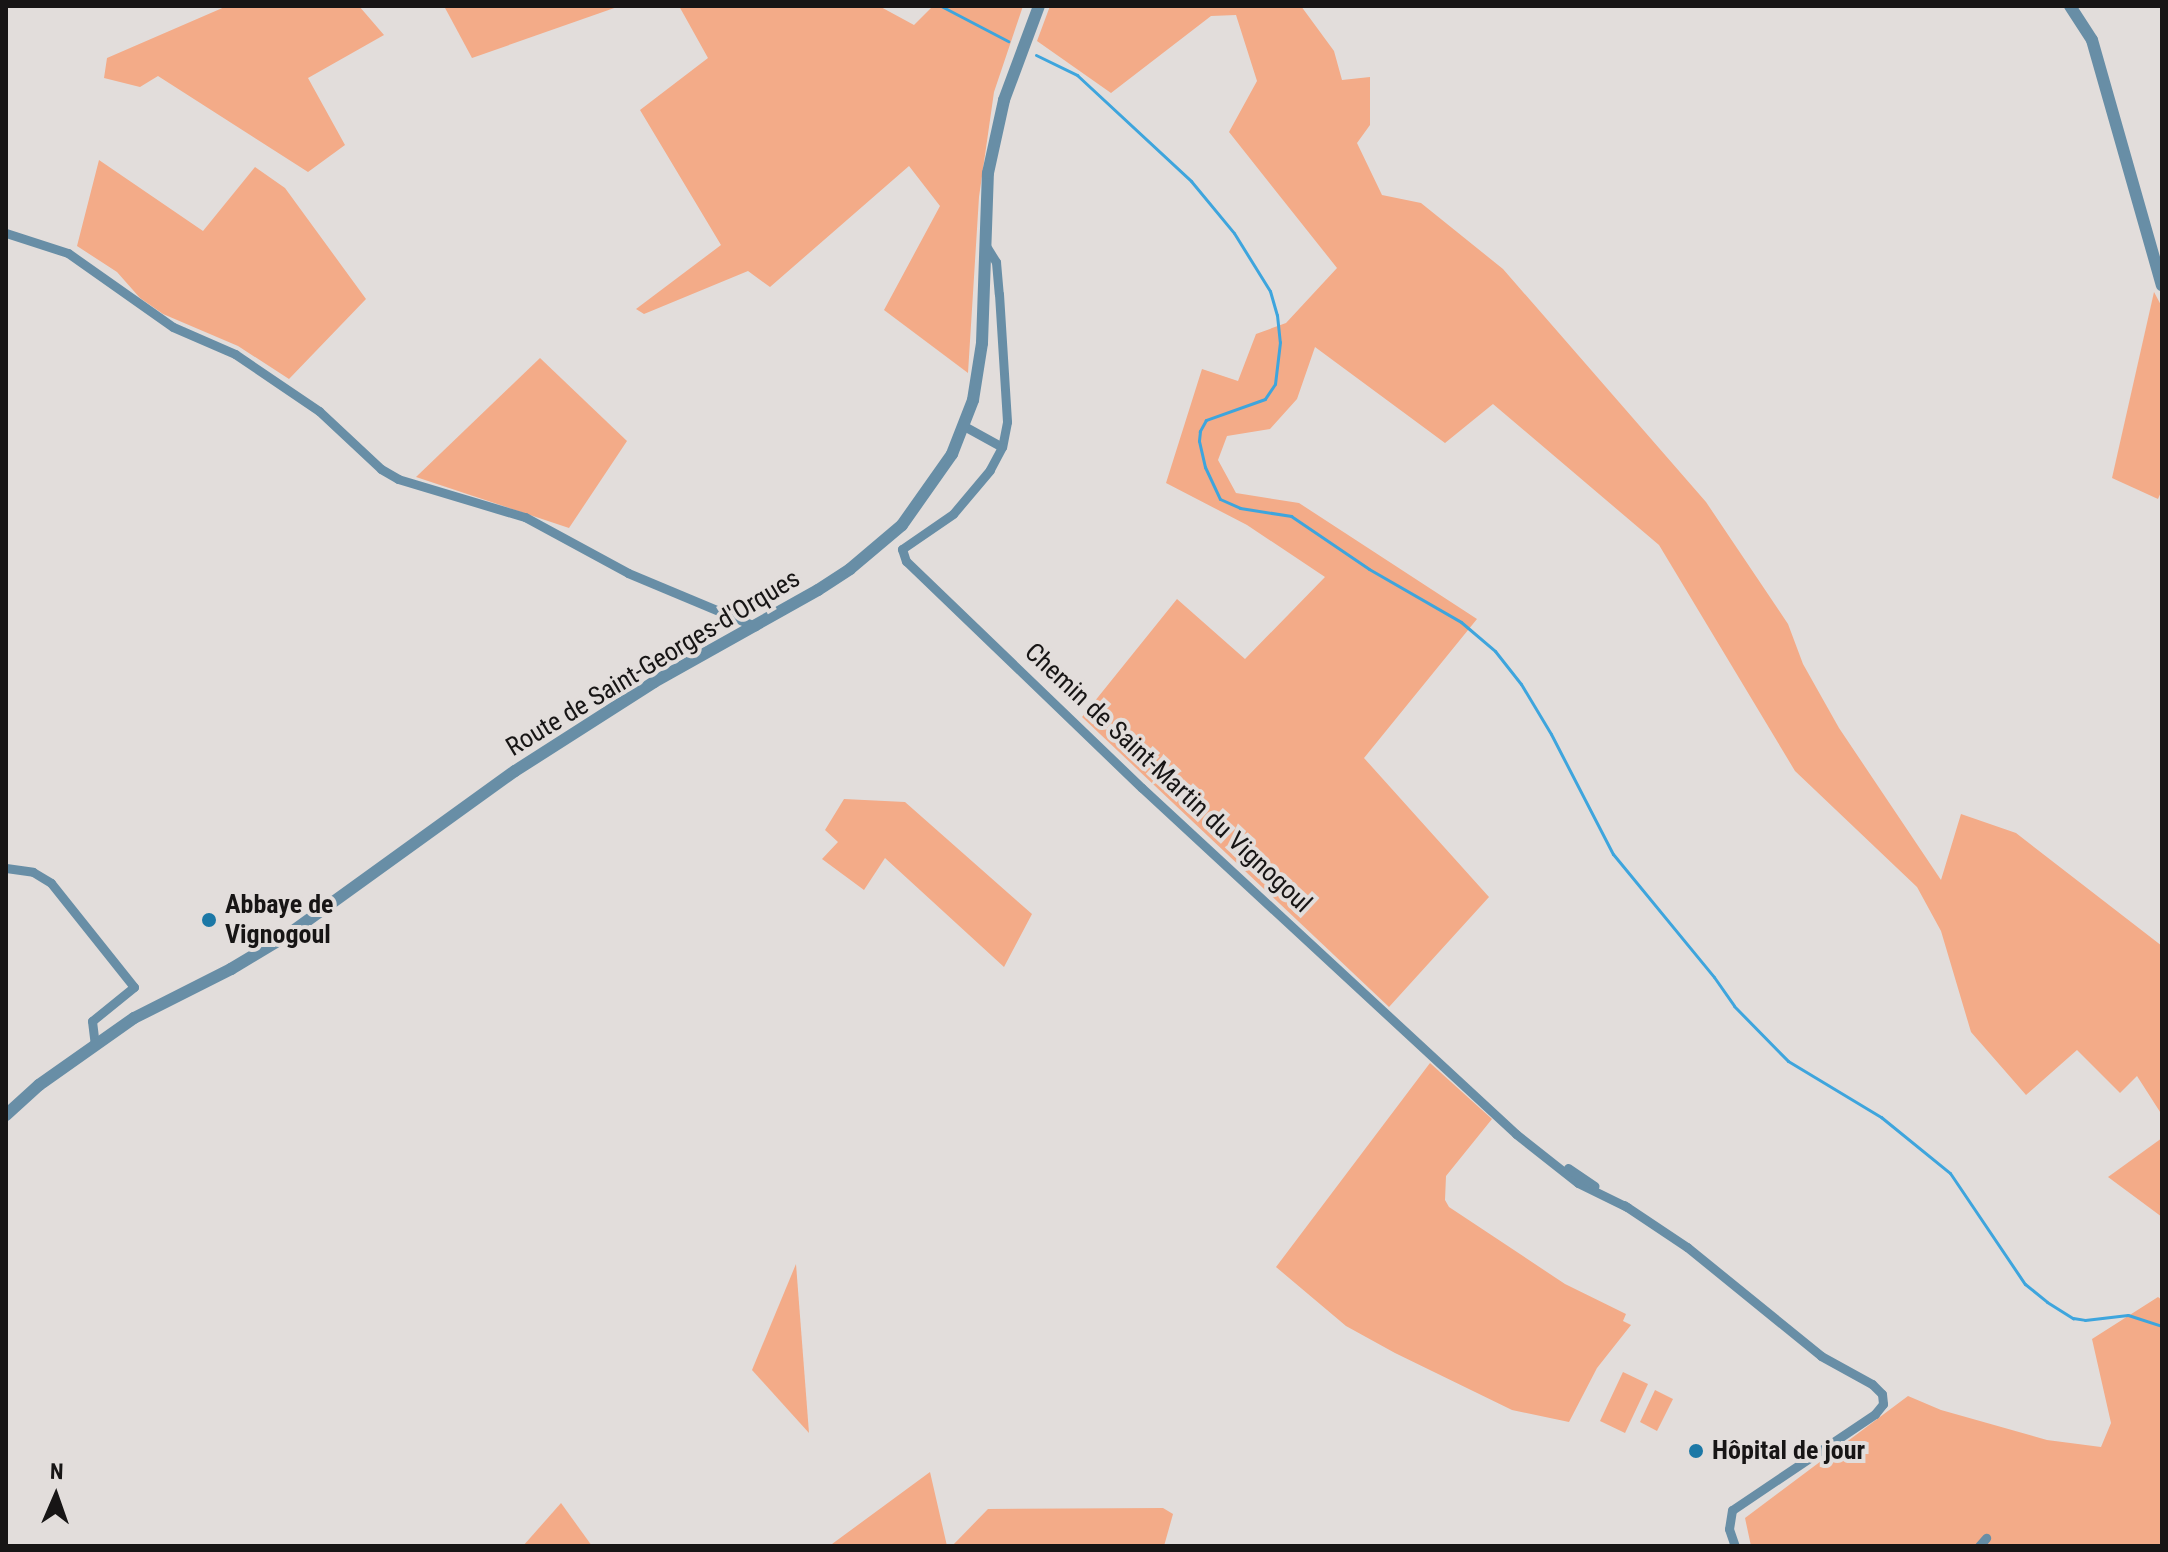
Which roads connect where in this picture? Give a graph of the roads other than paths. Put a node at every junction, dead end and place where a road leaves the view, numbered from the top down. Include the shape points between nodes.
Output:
1 (1039, 6) edge
2 (2070, 6) edge
3 (6, 233) edge
4 (985, 246) junction
5 (2162, 285) edge
6 (964, 426) junction
7 (1002, 447) junction
8 (755, 626) junction
9 (6, 868) edge
10 (95, 1044) junction
11 (6, 1115) edge
12 (1735, 1546) edge

1 - 4 street, Route de Saint-Georges-d'Orques via 995,139
2 - 5 street via 2092,40
3 - 8 street via 68,253 173,327 235,354 319,411 398,479 525,517 628,573
4 - 6 street, Route de Saint-Georges-d'Orques via 982,343
4 - 7 street, Chemin de Saint-Martin du Vignogoul via 996,262 999,294 1007,422
6 - 7 street
6 - 8 street, Route de Saint-Georges-d'Orques via 936,481 902,525 850,569
7 - 12 street, Chemin de Saint-Martin du Vignogoul via 953,514 902,549 906,561 1516,1134 1578,1183 1627,1207 1687,1247 1821,1356 1882,1394 1883,1404 1875,1414 1732,1510 1729,1529
8 - 10 street, Route de Saint-Georges-d'Orques via 585,724 286,936
9 - 10 street via 33,872 51,883 134,987 92,1021
10 - 11 street, Route de Saint-Georges-d'Orques

